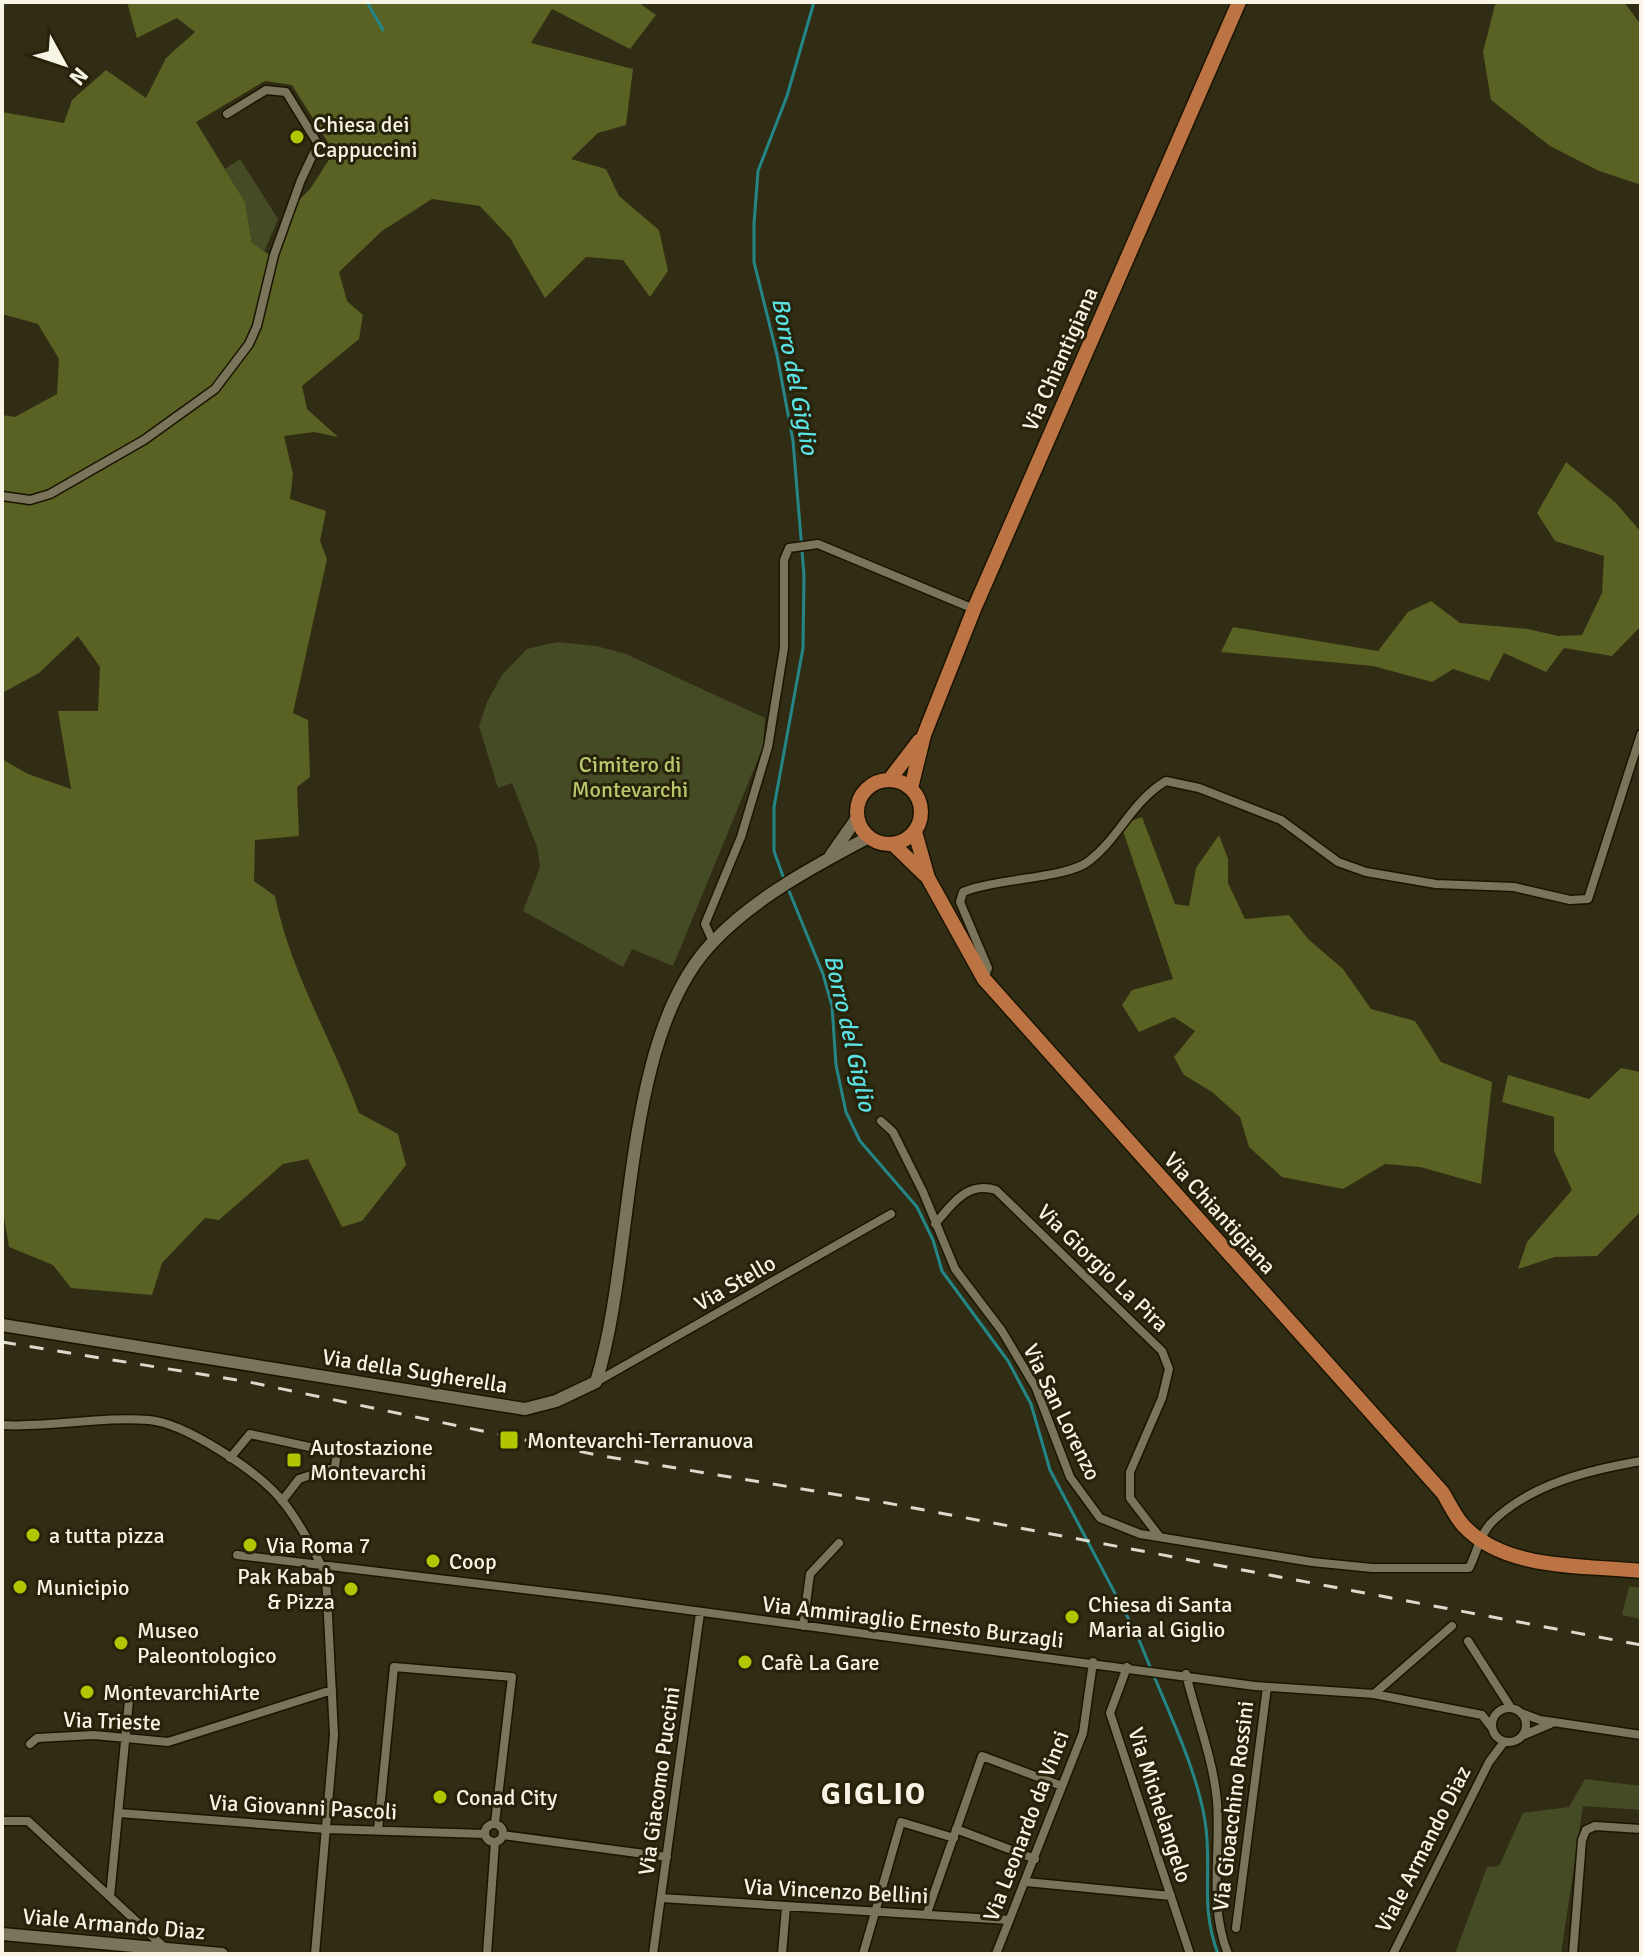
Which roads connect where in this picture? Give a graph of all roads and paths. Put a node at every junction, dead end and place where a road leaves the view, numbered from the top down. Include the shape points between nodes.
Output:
1 (1239, 2) edge
2 (227, 114) dead end
3 (2, 496) edge
4 (974, 609) junction
5 (1641, 734) edge
6 (924, 735) junction
7 (890, 779) junction
8 (911, 788) junction
9 (857, 818) junction
10 (915, 832) junction
11 (869, 837) junction
12 (893, 844) junction
13 (829, 858) junction
14 (928, 878) junction
15 (713, 942) junction
16 (984, 979) junction
17 (881, 1121) dead end
18 (891, 1214) dead end
19 (935, 1224) junction
20 (2, 1325) edge
21 (596, 1382) junction
22 (2, 1425) edge
23 (230, 1458) junction
24 (1641, 1461) edge
25 (282, 1501) junction
26 (1159, 1536) junction
27 (1480, 1539) junction
28 (839, 1543) dead end
29 (237, 1555) dead end
30 (321, 1566) junction
31 (1641, 1571) edge
32 (700, 1613) junction
33 (803, 1626) junction
34 (1452, 1626) dead end
35 (1468, 1641) dead end
36 (1093, 1662) junction
37 (1130, 1668) junction
38 (1186, 1674) junction
39 (1267, 1687) junction
40 (130, 1690) dead end
41 (332, 1690) junction
42 (1374, 1694) junction
43 (1511, 1708) junction
44 (1521, 1713) junction
45 (1559, 1723) junction
46 (1493, 1732) junction
47 (1524, 1735) junction
48 (1641, 1735) edge
49 (123, 1737) junction
50 (1504, 1742) junction
51 (30, 1744) dead end
52 (1489, 1762) junction
53 (1062, 1786) junction
54 (119, 1813) junction
55 (2, 1821) edge
56 (495, 1823) junction
57 (326, 1829) junction
58 (1641, 1829) edge
59 (378, 1830) junction
60 (955, 1833) junction
61 (485, 1834) junction
62 (503, 1835) junction
63 (495, 1842) junction
64 (667, 1857) junction
65 (1035, 1859) junction
66 (1026, 1882) junction
67 (1171, 1896) junction
68 (110, 1897) junction
69 (661, 1898) junction
70 (786, 1907) junction
71 (876, 1909) junction
72 (927, 1913) junction
73 (1009, 1920) junction
74 (1236, 1928) dead end
75 (2, 1934) edge
76 (105, 1949) edge
77 (168, 1952) edge
78 (222, 1954) edge
79 (315, 1954) edge
80 (487, 1954) edge
81 (653, 1954) edge
82 (782, 1954) edge
83 (863, 1954) edge
84 (996, 1954) edge
85 (1190, 1954) edge
86 (1228, 1954) edge
87 (1393, 1954) edge
88 (1573, 1954) edge

1 - 4 main road, Via Chiantigiana
2 - 3 street via 266,90 286,92 318,144 287,216 249,344 215,389 144,440 50,494 30,500
4 - 6 main road, Via Chiantigiana
4 - 15 street via 818,544 793,547 784,560 784,648 768,747 741,837 705,924
5 - 16 street via 1588,899 1366,872 1338,862 1281,820 1166,781 1142,798 1090,861 963,892 960,902 988,968
6 - 7 main road, Via Chiantigiana
6 - 8 main road, Via Chiantigiana
7 - 8 main road
7 - 9 main road, Via Chiantigiana via 864,791
8 - 10 main road, Via Chiantigiana via 922,814
9 - 11 main road
9 - 13 street
10 - 12 main road
10 - 14 main road, Via Chiantigiana
11 - 12 main road, Via Chiantigiana
11 - 13 street
12 - 14 main road, Via Chiantigiana
13 - 15 street
14 - 16 main road, Via Chiantigiana
15 - 21 street via 684,978 652,1069
16 - 27 main road, Via Chiantigiana
17 - 19 street, Via San Lorenzo via 893,1132
18 - 21 street, Via Stello
19 - 26 street, Via San Lorenzo via 955,1269 1036,1388 1070,1477 1100,1518
19 - 26 street, Via Giorgio La Pira via 961,1194 985,1186 996,1190 1162,1351 1169,1369 1162,1398 1130,1472 1130,1498
20 - 21 street, Via della Sugherella via 525,1409
22 - 23 street via 152,1421
23 - 25 street
23 - 25 street via 250,1434 337,1453 335,1467 299,1479
24 - 27 street via 1581,1472 1544,1489 1502,1514
25 - 30 street
26 - 27 street, Via San Lorenzo via 1372,1568 1469,1568
27 - 31 main road via 1510,1556
28 - 33 street via 810,1574
29 - 30 street, Via Ammiraglio Ernesto Burzagli
30 - 32 street, Via Ammiraglio Ernesto Burzagli
30 - 41 street via 326,1576
32 - 33 street, Via Ammiraglio Ernesto Burzagli
32 - 64 street, Via Giacomo Puccini
33 - 36 street, Via Ammiraglio Ernesto Burzagli
34 - 42 street
35 - 43 street
36 - 37 street, Via Ammiraglio Ernesto Burzagli
36 - 53 street, Via Leonardo da Vinci via 1083,1733
37 - 38 street, Via Ammiraglio Ernesto Burzagli
37 - 67 street, Via Michelangelo via 1110,1713
38 - 39 street, Via Ammiraglio Ernesto Burzagli
38 - 86 street via 1213,1771 1216,1913
39 - 42 street, Via Ammiraglio Ernesto Burzagli
39 - 74 street, Via Gioacchino Rossini
40 - 49 street
41 - 49 street, Via Trieste via 168,1742
41 - 57 street
42 - 46 street, Via Ammiraglio Ernesto Burzagli via 1482,1715
43 - 44 street
43 - 46 street via 1496,1713
44 - 45 street
44 - 47 street via 1527,1724
45 - 47 street
45 - 48 street
46 - 50 street, Via Ammiraglio Ernesto Burzagli
46 - 52 street, Viale Armando Diaz
47 - 50 street
49 - 51 street, Via Trieste via 37,1738
49 - 54 street
50 - 52 street, Viale Armando Diaz
52 - 87 street, Viale Armando Diaz
53 - 60 street via 982,1756
53 - 65 street, Via Leonardo da Vinci
54 - 57 street, Via Giovanni Pascoli
54 - 68 street
55 - 68 street via 28,1821
56 - 59 street via 512,1677 394,1667
56 - 61 street
56 - 62 street
57 - 59 street, Via Giovanni Pascoli
57 - 79 street
58 - 88 street via 1586,1830
59 - 61 street, Via Giovanni Pascoli
60 - 65 street
60 - 71 street via 901,1822
60 - 72 street
61 - 63 street
62 - 63 street
62 - 64 street
63 - 80 street
64 - 69 street, Via Giacomo Puccini
65 - 66 street, Via Leonardo da Vinci
66 - 67 street
66 - 73 street, Via Leonardo da Vinci
67 - 85 street, Via Michelangelo
68 - 77 street
69 - 70 street, Via Vincenzo Bellini
69 - 81 street, Via Giacomo Puccini
70 - 71 street, Via Vincenzo Bellini
70 - 82 street
71 - 72 street, Via Vincenzo Bellini
71 - 83 street
72 - 73 street, Via Vincenzo Bellini
73 - 84 street, Via Leonardo da Vinci
75 - 76 street, Viale Armando Diaz
76 - 77 street, Viale Armando Diaz
77 - 78 street, Viale Armando Diaz

